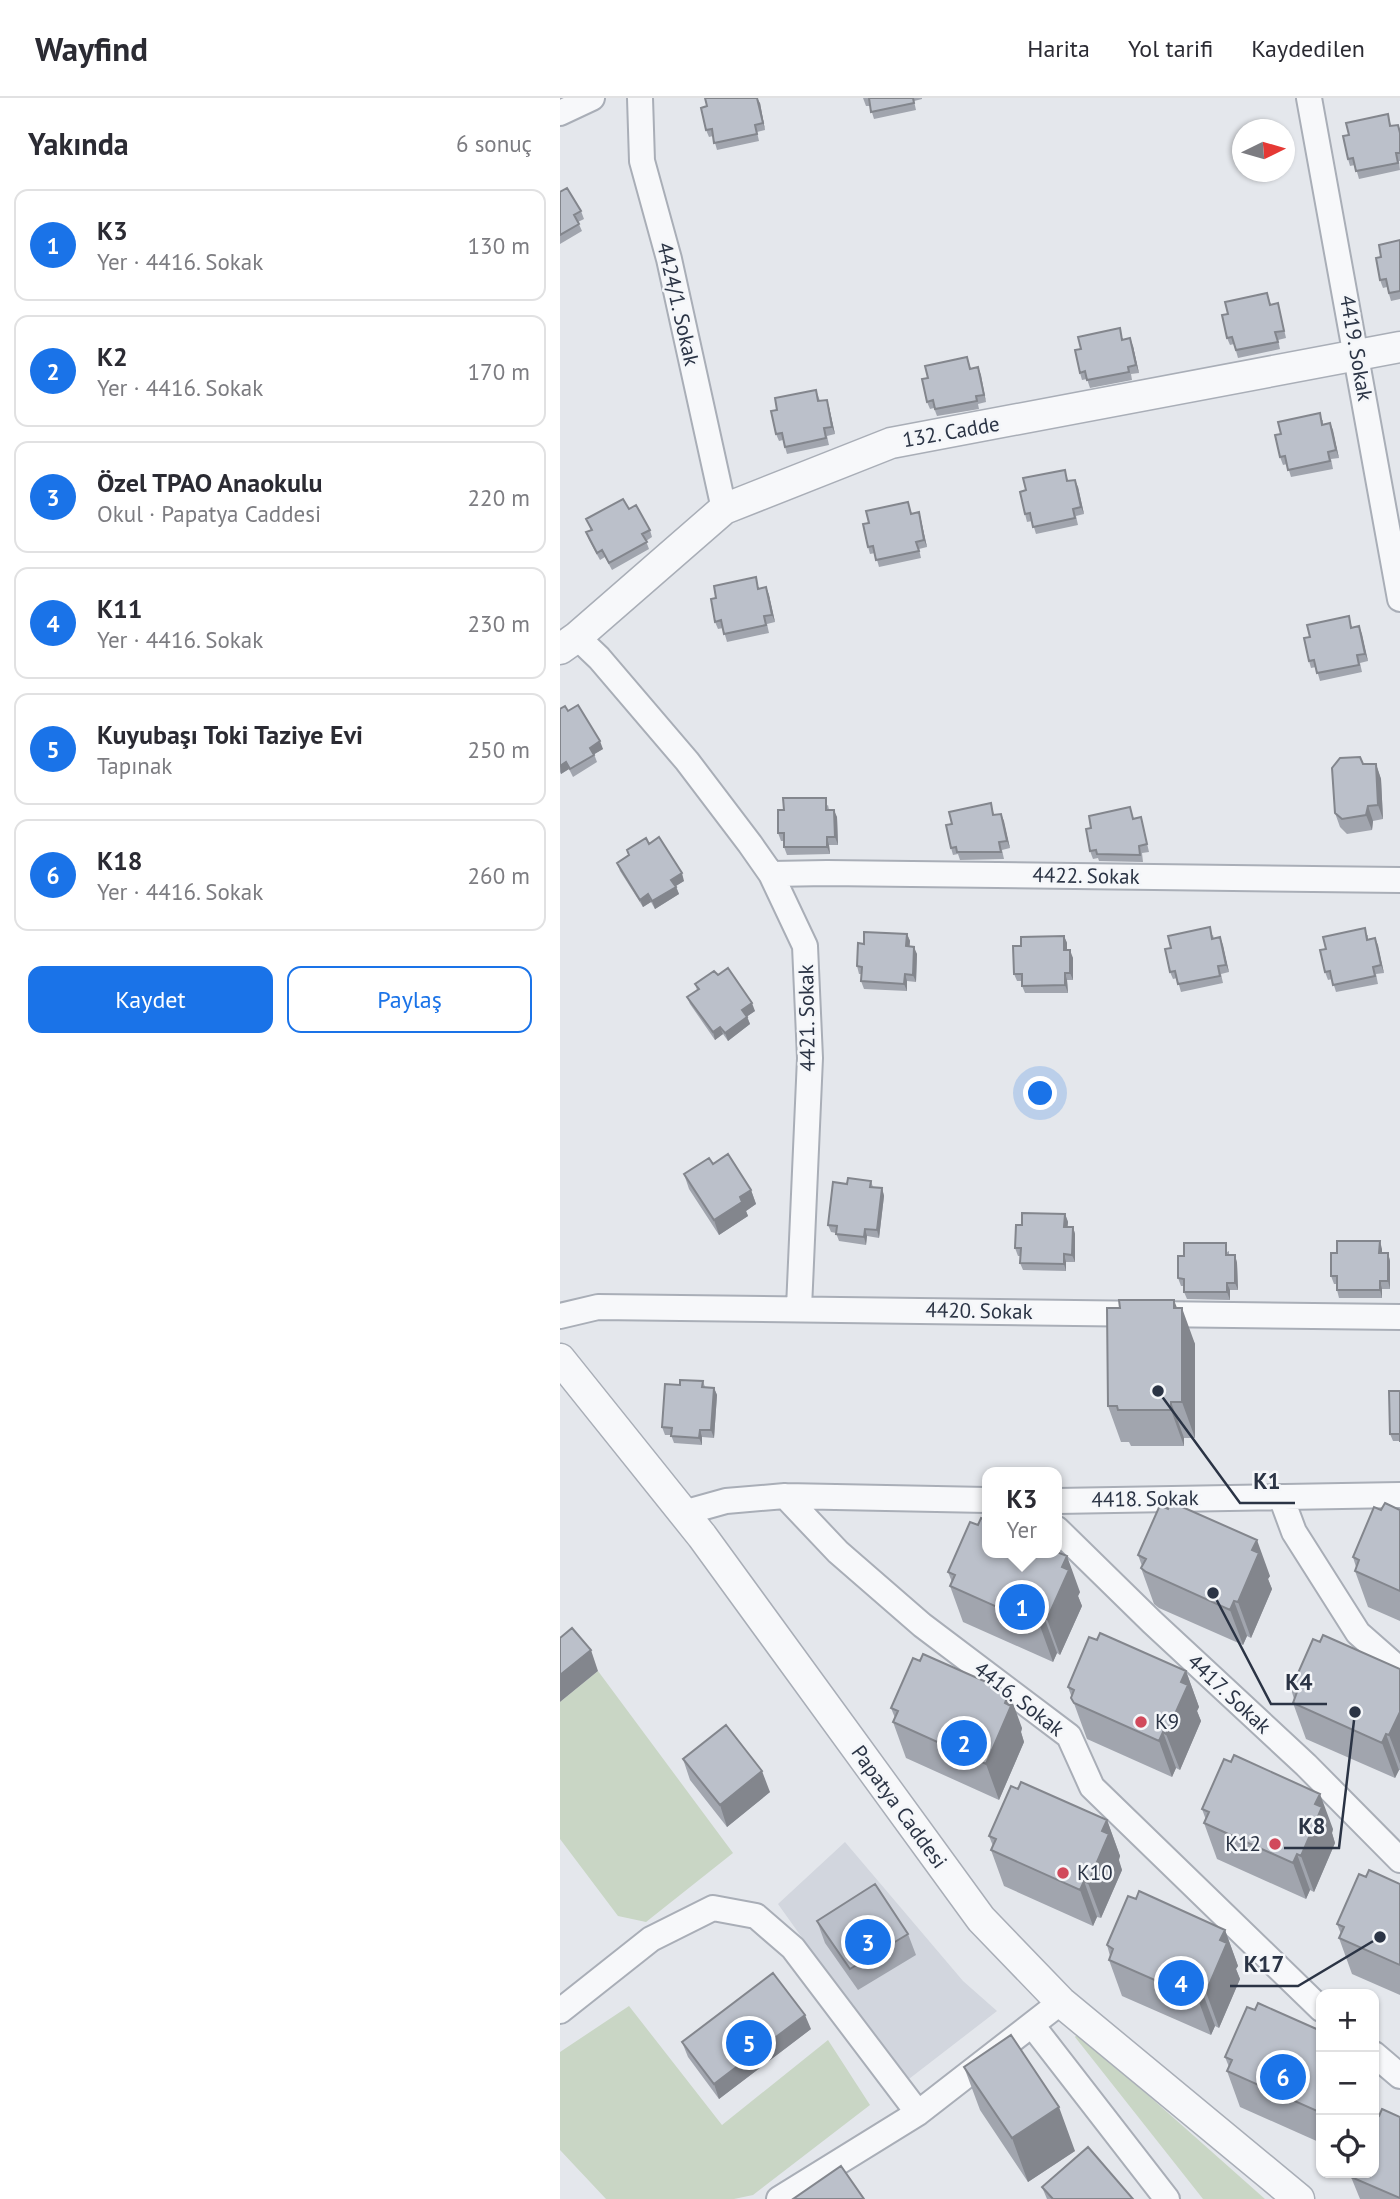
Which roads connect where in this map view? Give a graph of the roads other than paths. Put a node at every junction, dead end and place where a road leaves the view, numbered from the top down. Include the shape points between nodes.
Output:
1 (593, 98) edge
2 (640, 98) edge
3 (1309, 98) edge
4 (560, 113) edge
5 (1400, 347) edge
6 (1357, 354) junction
7 (724, 509) junction
8 (1400, 599) edge
9 (568, 643) edge
10 (771, 874) junction
11 (1400, 880) edge
12 (799, 1308) junction
13 (560, 1316) edge
14 (1400, 1317) edge
15 (560, 1359) edge
16 (1400, 1495) edge
17 (785, 1496) junction
18 (1282, 1497) junction
19 (982, 1500) edge
20 (1062, 1501) edge
21 (683, 1513) junction
22 (1062, 1534) edge
23 (1400, 1670) edge
24 (1400, 1860) edge
25 (1061, 2002) junction
26 (1316, 2003) edge
27 (560, 2011) edge
28 (1032, 2025) junction
29 (1379, 2058) edge
30 (1400, 2076) edge
31 (918, 2113) junction
32 (779, 2199) edge
33 (1167, 2199) edge
34 (1299, 2199) edge

1 - 4 street
2 - 7 street, 4424/1. Sokak via 642,161 669,259
3 - 6 street, 4419. Sokak
5 - 6 street, 132. Cadde
6 - 7 street, 132. Cadde via 891,443
6 - 8 street, 4419. Sokak
7 - 9 street, 132. Cadde
9 - 10 street, 4421. Sokak via 599,658 687,761
10 - 11 street, 4422. Sokak
10 - 12 street, 4421. Sokak via 805,946 810,1058
12 - 13 street, 4420. Sokak via 598,1307
12 - 14 street, 4420. Sokak
15 - 21 street, Papatya Caddesi
16 - 18 street, 4418. Sokak
17 - 19 street
17 - 21 street via 726,1501
17 - 26 street, 4416. Sokak via 838,1552 922,1625 1069,1736 1092,1787
18 - 20 street, 4418. Sokak
18 - 23 street via 1294,1532 1358,1633
21 - 25 street, Papatya Caddesi via 981,1919
22 - 24 street, 4417. Sokak
25 - 28 street
25 - 34 street, Papatya Caddesi
27 - 31 street via 651,1939 713,1908 756,1916 793,1948
28 - 31 street
28 - 33 street
29 - 30 street
31 - 32 street

